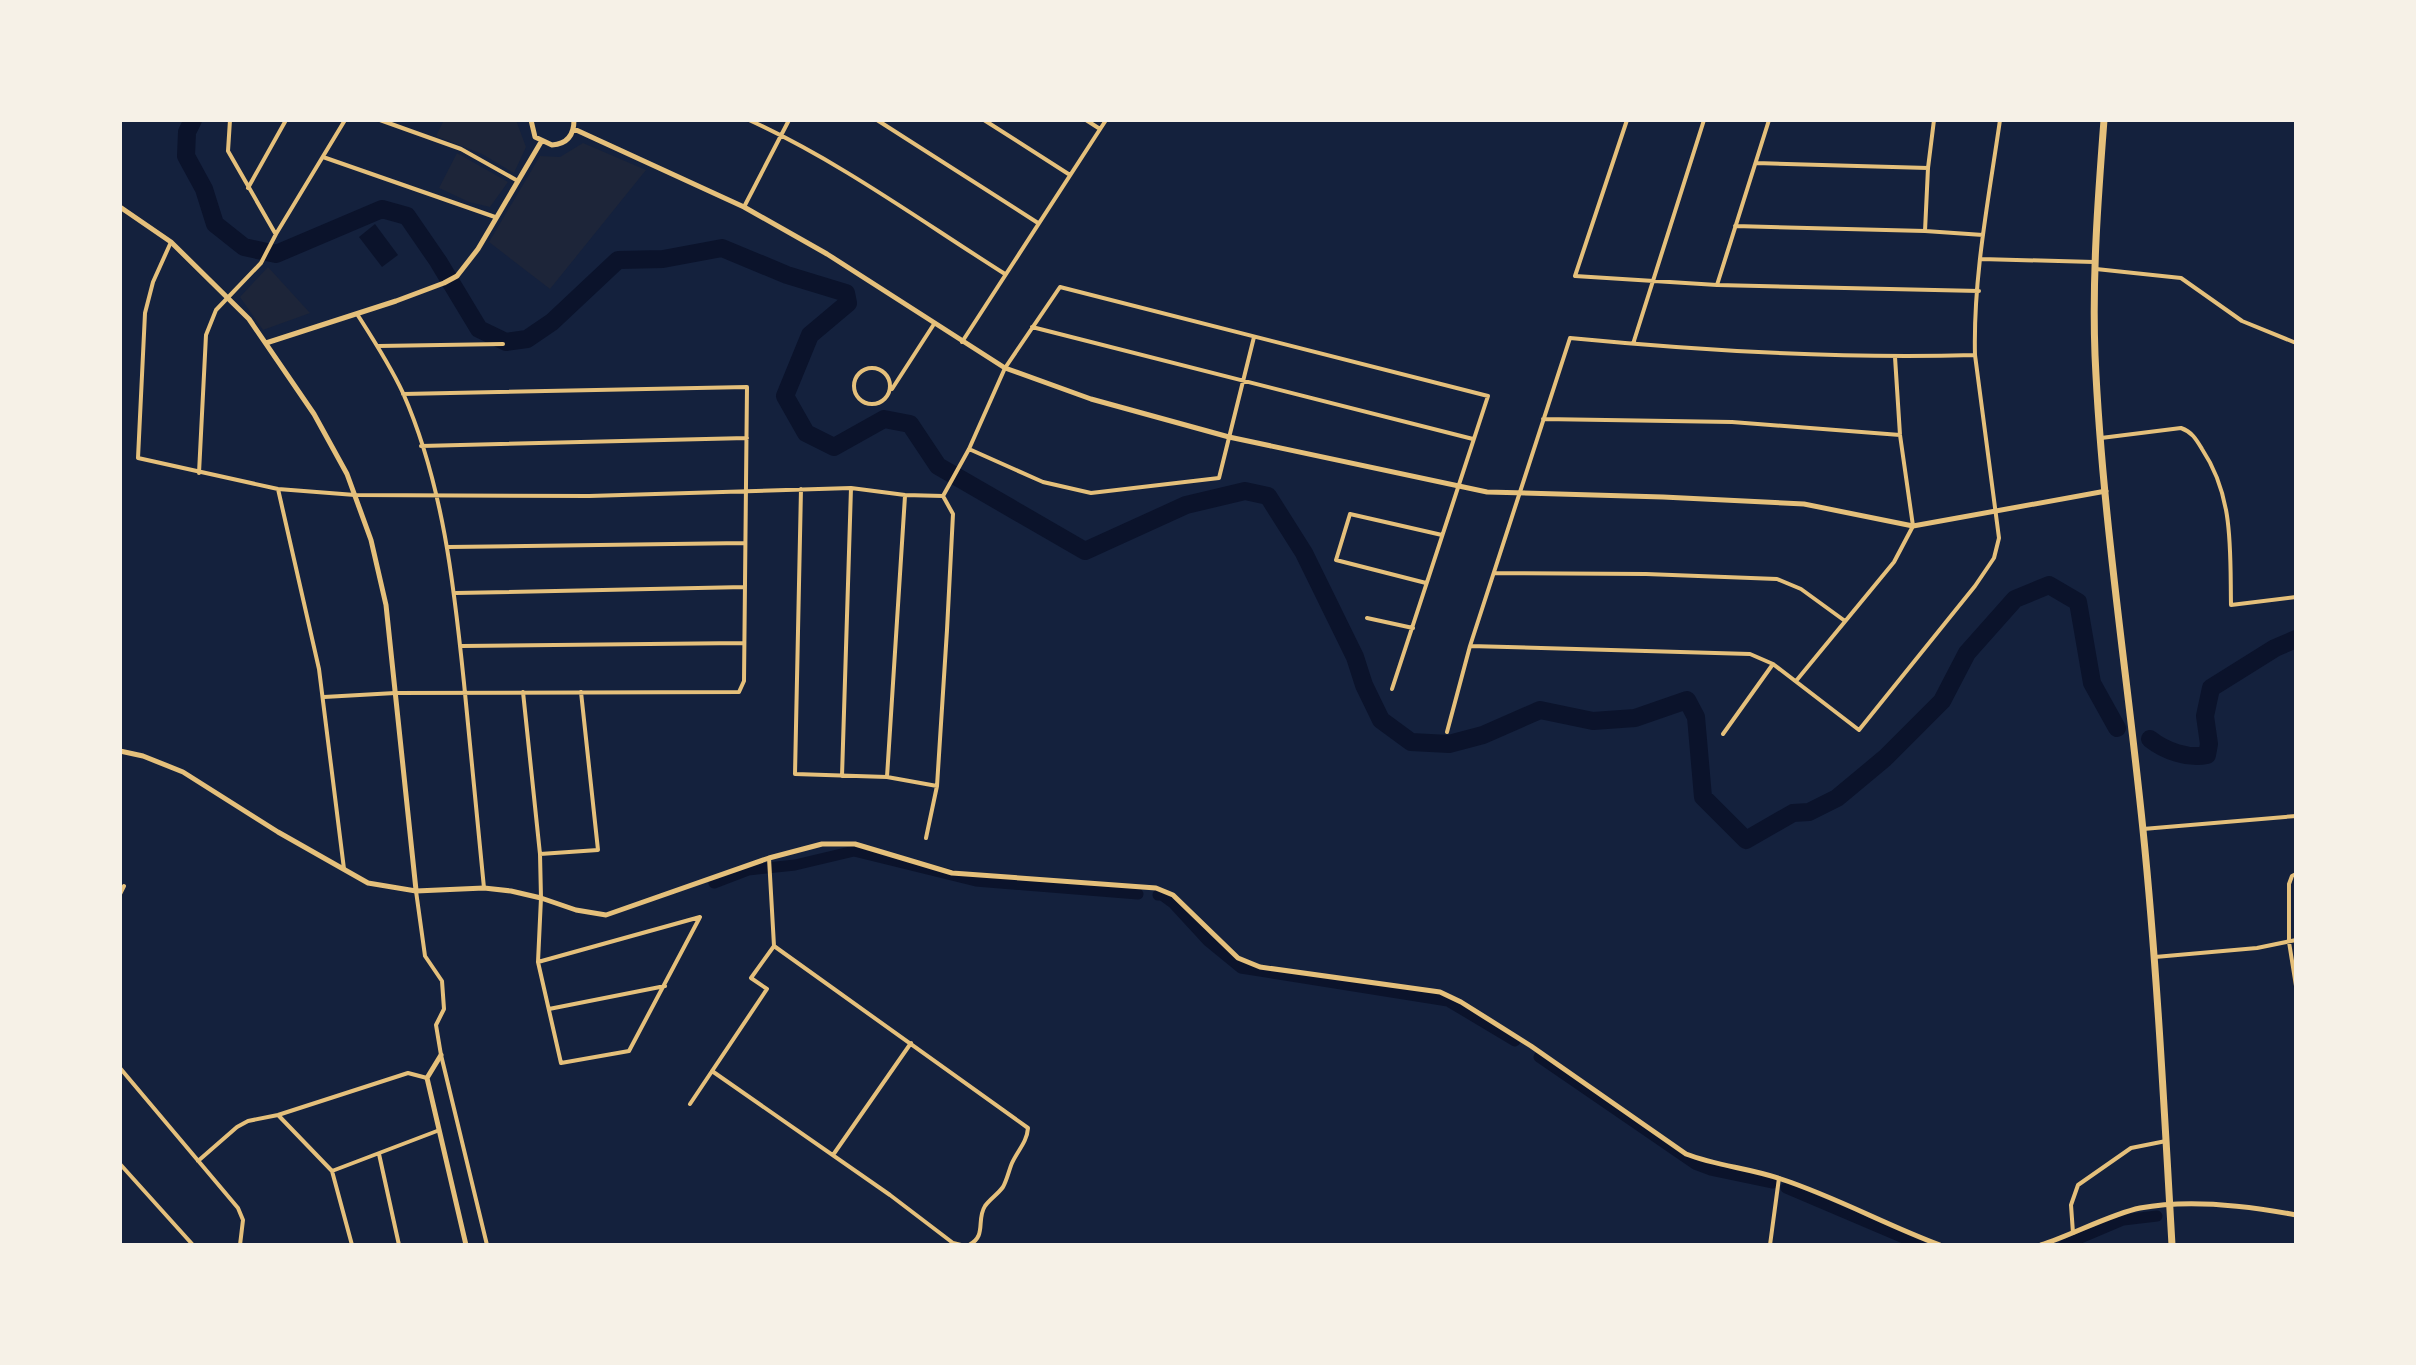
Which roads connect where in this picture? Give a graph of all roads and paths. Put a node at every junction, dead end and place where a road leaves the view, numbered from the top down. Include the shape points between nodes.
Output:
1 (230, 120) edge
2 (286, 120) edge
3 (345, 120) edge
4 (380, 120) edge
5 (531, 120) edge
6 (574, 120) edge
7 (749, 120) edge
8 (789, 120) edge
9 (877, 120) edge
10 (984, 120) edge
11 (1086, 120) edge
12 (1106, 120) edge
13 (1627, 120) edge
14 (1704, 120) edge
15 (1769, 120) edge
16 (1934, 120) edge
17 (2000, 120) edge
18 (2104, 120) edge
19 (574, 129) junction
20 (1100, 129) junction
21 (781, 135) junction
22 (541, 142) junction
23 (323, 157) junction
24 (1756, 163) junction
25 (1928, 168) junction
26 (1070, 175) junction
27 (518, 181) junction
28 (248, 188) junction
29 (120, 207) edge
30 (744, 207) junction
31 (495, 217) junction
32 (1038, 223) junction
33 (1735, 226) junction
34 (1925, 231) junction
35 (276, 234) junction
36 (1983, 235) junction
37 (171, 242) junction
38 (1981, 259) junction
39 (2096, 265) junction
40 (1005, 274) junction
41 (1652, 282) junction
42 (1717, 285) junction
43 (1979, 291) junction
44 (229, 299) junction
45 (357, 314) junction
46 (934, 324) junction
47 (1032, 327) junction
48 (1254, 337) junction
49 (962, 342) junction
50 (266, 343) junction
51 (2296, 343) edge
52 (503, 344) dead end
53 (1633, 344) junction
54 (378, 346) junction
55 (1975, 355) junction
56 (1895, 357) junction
57 (1005, 368) junction
58 (1242, 382) junction
59 (403, 394) junction
60 (888, 394) junction
61 (1543, 419) junction
62 (1900, 435) junction
63 (1229, 437) junction
64 (748, 438) junction
65 (2101, 438) junction
66 (1473, 439) junction
67 (421, 446) junction
68 (969, 449) junction
69 (199, 473) junction
70 (1458, 487) junction
71 (851, 488) junction
72 (278, 489) junction
73 (801, 489) junction
74 (747, 490) junction
75 (2107, 490) junction
76 (1520, 494) junction
77 (355, 495) junction
78 (905, 495) junction
79 (943, 496) junction
80 (436, 497) junction
81 (1996, 511) junction
82 (1913, 526) junction
83 (1442, 535) junction
84 (745, 543) junction
85 (448, 547) junction
86 (1494, 573) junction
87 (1426, 583) junction
88 (745, 587) junction
89 (455, 593) junction
90 (2296, 597) edge
91 (1367, 618) dead end
92 (1845, 621) junction
93 (1413, 628) junction
94 (743, 643) junction
95 (462, 646) junction
96 (1470, 646) junction
97 (1773, 664) junction
98 (1796, 681) junction
99 (1392, 689) dead end
100 (523, 692) junction
101 (581, 692) junction
102 (395, 693) junction
103 (465, 693) junction
104 (324, 697) junction
105 (1447, 732) dead end
106 (1723, 734) dead end
107 (120, 751) edge
108 (842, 776) junction
109 (887, 777) junction
110 (937, 786) junction
111 (2296, 816) edge
112 (2143, 829) junction
113 (926, 838) dead end
114 (540, 854) junction
115 (769, 858) junction
116 (344, 871) junction
117 (2296, 874) edge
118 (124, 886) dead end
119 (484, 888) junction
120 (416, 891) junction
121 (120, 894) edge
122 (541, 898) junction
123 (2296, 940) edge
124 (2289, 942) junction
125 (774, 946) junction
126 (2153, 957) junction
127 (538, 962) junction
128 (665, 986) junction
129 (2296, 986) edge
130 (548, 1009) junction
131 (911, 1043) junction
132 (441, 1055) junction
133 (120, 1068) edge
134 (712, 1071) junction
135 (427, 1078) junction
136 (690, 1104) dead end
137 (278, 1115) junction
138 (437, 1131) junction
139 (2166, 1141) junction
140 (379, 1154) junction
141 (833, 1155) junction
142 (198, 1161) junction
143 (120, 1164) edge
144 (332, 1171) junction
145 (1779, 1178) junction
146 (2170, 1205) junction
147 (2296, 1215) edge
148 (2073, 1235) junction
149 (193, 1245) edge
150 (240, 1245) edge
151 (352, 1245) edge
152 (399, 1245) edge
153 (466, 1245) edge
154 (487, 1245) edge
155 (961, 1245) edge
156 (969, 1245) edge
157 (1770, 1245) edge
158 (1940, 1245) edge
159 (2041, 1245) edge
160 (2172, 1245) edge

1 - 28 street via 228,151
2 - 28 street
3 - 23 street
4 - 27 street via 461,149
5 - 22 street
6 - 19 street
7 - 21 street
8 - 21 street
9 - 32 street
10 - 26 street
11 - 20 street
12 - 20 street
13 - 41 street via 1575,276
14 - 41 street
15 - 24 street
16 - 25 street
17 - 36 street
18 - 39 main road
19 - 22 street via 563,143
19 - 30 street
20 - 26 street
21 - 30 street
21 - 40 street
22 - 27 street
23 - 31 street
23 - 35 street
24 - 25 street
24 - 33 street
25 - 34 street
26 - 32 street
27 - 31 street
28 - 35 street
29 - 37 street
30 - 46 street
31 - 45 street via 457,276
32 - 40 street
33 - 34 street
33 - 42 street
34 - 36 street
35 - 44 street via 266,255
36 - 38 street
37 - 44 street
37 - 69 street via 145,313 138,458
38 - 39 street
38 - 43 street
39 - 51 street via 2181,278 2242,321
39 - 65 main road
40 - 49 street
41 - 42 street
41 - 53 street
42 - 43 street
43 - 55 street
44 - 50 street
44 - 69 street via 216,310 206,335
45 - 50 street
45 - 54 street
46 - 49 street
46 - 60 street
47 - 48 street via 1060,287
47 - 57 street
47 - 58 street
48 - 58 street
48 - 66 street via 1488,396
49 - 57 street
50 - 77 street via 314,414
52 - 54 street
53 - 56 street
53 - 61 street via 1570,338
54 - 59 street
55 - 56 street
55 - 81 street
56 - 62 street
57 - 63 street via 1091,399
57 - 68 street
58 - 63 street
58 - 66 street
59 - 64 street via 747,387
59 - 67 street
60 - 60 street via 874,404 863,402 854,387 857,376 872,367 884,371 890,382
61 - 62 street via 1732,422
61 - 76 street
62 - 82 street
63 - 68 street via 1219,478 1091,493 1043,482
63 - 70 street
64 - 67 street
64 - 74 street
65 - 75 main road
65 - 90 street via 2191,431 2226,500 2231,605
66 - 70 street
67 - 80 street
68 - 79 street
69 - 72 street
70 - 76 street
70 - 83 street
71 - 73 street
71 - 78 street
71 - 108 street
72 - 77 street
72 - 104 street
73 - 74 street
73 - 108 street via 795,774
74 - 80 street
74 - 84 street
75 - 81 street
75 - 112 main road
76 - 82 street via 1804,504
76 - 86 street
77 - 80 street
77 - 102 street via 386,605
78 - 79 street
78 - 109 street
79 - 110 street via 953,514
80 - 85 street
81 - 82 street
81 - 98 street via 1999,538 1994,558 1859,730
82 - 92 street via 1894,562
83 - 87 street
83 - 87 street via 1350,514 1336,560
84 - 85 street
84 - 88 street
85 - 89 street
86 - 92 street via 1777,579 1801,589
86 - 96 street
87 - 93 street
88 - 89 street
88 - 94 street
89 - 95 street
91 - 93 street
92 - 98 street
93 - 99 street
94 - 95 street
94 - 101 street via 744,681 739,692
95 - 103 street
96 - 97 street via 1750,654
96 - 105 street
97 - 98 street
97 - 106 street
100 - 101 street
100 - 103 street
100 - 114 street
101 - 114 street via 598,850
102 - 103 street
102 - 104 street
102 - 120 street
103 - 119 street
104 - 116 street
107 - 116 street via 183,772
108 - 109 street
109 - 110 street
110 - 113 street
111 - 112 street
112 - 126 main road
114 - 122 street
115 - 122 street via 606,915
115 - 125 street
115 - 145 street via 822,844 855,844 952,873 1156,888 1173,895 1238,958 1260,967 1440,992 1531,1046 1686,1154
116 - 120 street via 368,883
117 - 124 street via 2289,884
118 - 121 street
119 - 120 street
119 - 122 street
120 - 132 street via 425,956 442,981 444,1009 436,1025
122 - 127 street
123 - 124 street
124 - 126 street
124 - 129 street
125 - 131 street
125 - 134 street via 751,978 767,989
126 - 139 main road
127 - 128 street via 700,917
127 - 130 street
128 - 130 street
128 - 130 street via 629,1051 561,1063
131 - 141 street
131 - 156 street via 1028,1128 1003,1186 985,1205 977,1241
132 - 135 street
132 - 154 street
133 - 142 street
134 - 136 street
134 - 141 street
135 - 137 street via 408,1073
135 - 138 street
137 - 142 street via 237,1127
137 - 144 street
138 - 140 street
138 - 153 street
139 - 146 main road
139 - 148 street via 2131,1148 2078,1185 2071,1205
140 - 144 street
140 - 152 street
141 - 155 street
142 - 150 street via 238,1208 243,1220
143 - 149 street
144 - 151 street
145 - 157 street
145 - 158 street
146 - 147 street via 2255,1207
146 - 148 street via 2138,1209
146 - 160 main road
148 - 159 street

